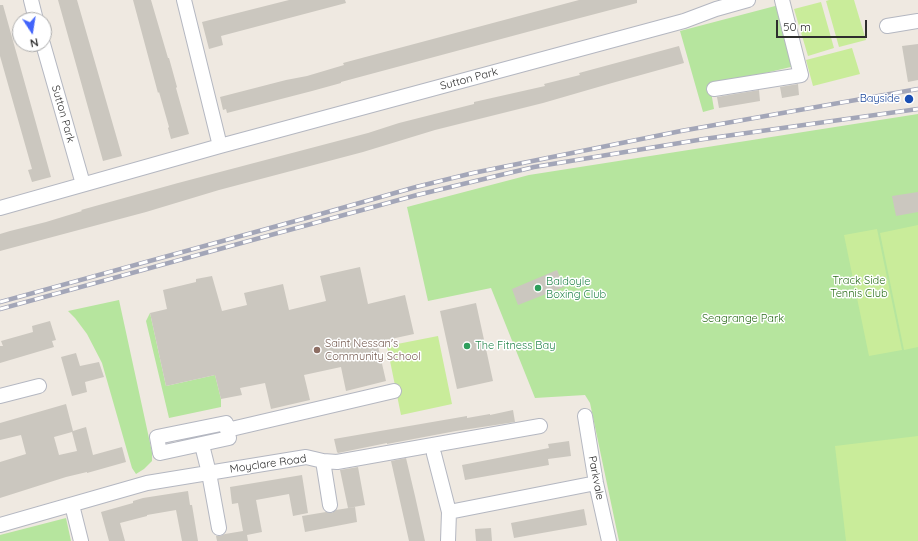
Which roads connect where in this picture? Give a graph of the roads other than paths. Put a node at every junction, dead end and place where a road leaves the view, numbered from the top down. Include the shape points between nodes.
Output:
1 (31, 0) edge
2 (184, 0) edge
3 (748, 0) edge
4 (782, 0) edge
5 (715, 4) edge
6 (34, 12) edge
7 (918, 21) edge
8 (886, 26) dead end
9 (45, 52) edge
10 (714, 89) dead end
11 (220, 146) junction
12 (83, 184) junction
13 (0, 208) edge
14 (39, 386) dead end
15 (394, 391) dead end
16 (0, 396) edge
17 (585, 416) dead end
18 (540, 426) dead end
19 (227, 430) junction
20 (202, 444) junction
21 (434, 454) dead end
22 (322, 461) junction
23 (209, 472) junction
24 (596, 483) junction
25 (330, 505) dead end
26 (72, 506) junction
27 (449, 512) junction
28 (0, 525) edge
29 (219, 528) dead end
30 (81, 541) edge
31 (448, 541) edge
32 (609, 541) edge

1 - 6 street
2 - 11 street
3 - 5 street, Sutton Park
4 - 10 street via 801,75
5 - 11 street, Sutton Park via 684,21
7 - 8 street
9 - 12 street, Sutton Park
11 - 12 street, Sutton Park
12 - 13 street, Sutton Park
14 - 16 street
15 - 19 street
17 - 24 street, Parkvale
18 - 22 street, Moyclare Road via 337,462
19 - 20 street via 229,438
19 - 20 street via 226,423 157,437 160,453
20 - 23 street
21 - 27 street
22 - 23 street, Moyclare Road via 306,457
22 - 25 street
23 - 26 street, Moyclare Road via 147,483
23 - 29 street
24 - 27 street
24 - 32 street, Parkvale
26 - 28 street, Moyclare Road
26 - 30 street
27 - 31 street

